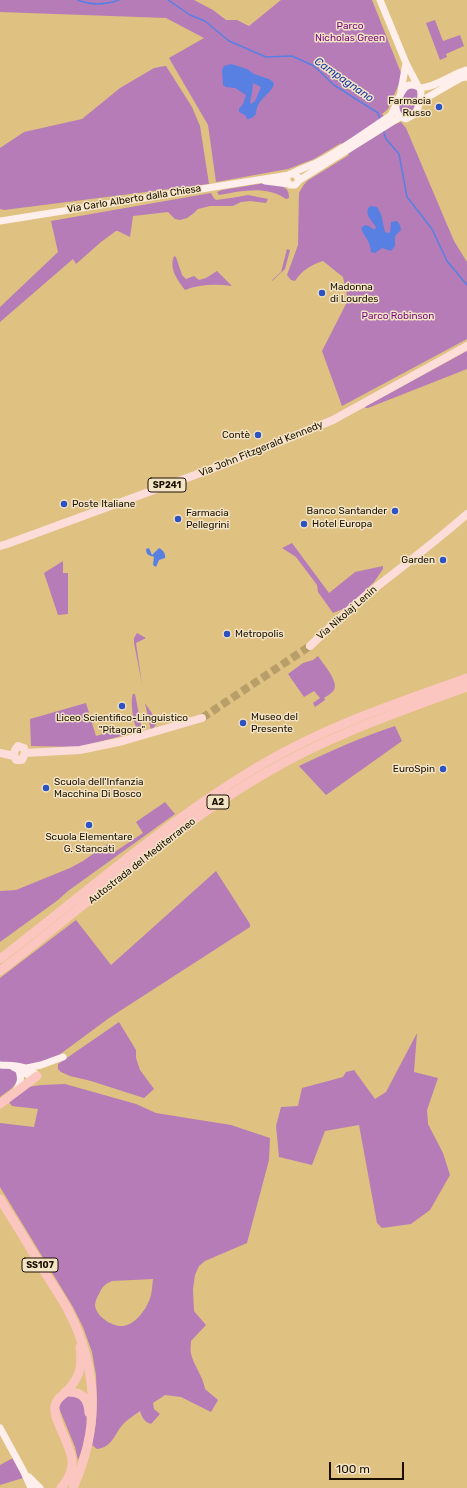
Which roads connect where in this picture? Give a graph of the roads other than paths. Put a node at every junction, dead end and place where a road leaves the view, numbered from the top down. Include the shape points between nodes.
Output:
1 (380, 0) edge
2 (406, 62) junction
3 (467, 70) edge
4 (467, 76) edge
5 (419, 87) junction
6 (401, 91) junction
7 (421, 101) junction
8 (394, 118) junction
9 (324, 162) junction
10 (290, 175) junction
11 (256, 180) junction
12 (298, 181) junction
13 (289, 184) junction
14 (0, 216) edge
15 (12, 219) junction
16 (0, 221) edge
17 (467, 346) edge
18 (467, 514) edge
19 (0, 546) edge
20 (310, 646) tunnel mouth
21 (467, 678) edge
22 (467, 687) edge
23 (202, 718) tunnel mouth
24 (0, 753) edge
25 (0, 959) edge
26 (0, 971) edge
27 (63, 1057) dead end
28 (0, 1064) edge
29 (9, 1066) junction
30 (26, 1068) junction
31 (19, 1071) junction
32 (37, 1076) junction
33 (16, 1092) junction
34 (0, 1104) edge
35 (0, 1199) edge
36 (78, 1332) junction
37 (65, 1392) junction
38 (0, 1428) edge
39 (91, 1431) junction
40 (24, 1472) junction
41 (66, 1486) edge
42 (31, 1488) edge
43 (40, 1488) edge
44 (55, 1488) edge

1 - 2 street
2 - 5 street
2 - 6 street
3 - 5 street via 429,87
4 - 7 street
5 - 6 street via 408,85
5 - 7 street via 422,93
6 - 8 street
7 - 8 street via 415,114 406,119
8 - 9 street
9 - 10 street, Via Carlo Alberto dalla Chiesa
9 - 12 street
10 - 11 street, Via Carlo Alberto dalla Chiesa
10 - 12 street via 297,176
10 - 13 street via 287,179
11 - 13 street, Via Carlo Alberto dalla Chiesa
11 - 15 street, Via Carlo Alberto dalla Chiesa
12 - 13 street via 294,185
14 - 15 street, Via Carlo Alberto dalla Chiesa
15 - 16 street, Via Carlo Alberto dalla Chiesa
17 - 19 main road, Via John Fitzgerald Kennedy / SP241 via 333,420 296,436
18 - 20 main road, Via Nikolaj Lenin via 336,621
21 - 25 highway, Autostrada del Mediterraneo / A2 via 352,720 259,766 211,796
22 - 26 highway, Autostrada del Mediterraneo / A2 via 356,728 264,773 215,804
23 - 24 main road via 123,741 80,750 25,753 24,748 18,746 14,756
27 - 30 street
28 - 29 street
29 - 30 street
29 - 31 street
30 - 32 street
31 - 32 street
31 - 33 street via 21,1077
32 - 33 highway
33 - 34 highway
35 - 36 highway, SS107 via 68,1310
36 - 37 highway via 81,1367 73,1384
36 - 39 highway, SS107 via 91,1372
37 - 39 highway via 78,1393 86,1400
37 - 41 highway via 55,1406 56,1417 72,1457 73,1465
38 - 40 street
39 - 41 highway, SS107 via 86,1453
40 - 42 street
40 - 43 street
41 - 44 highway

